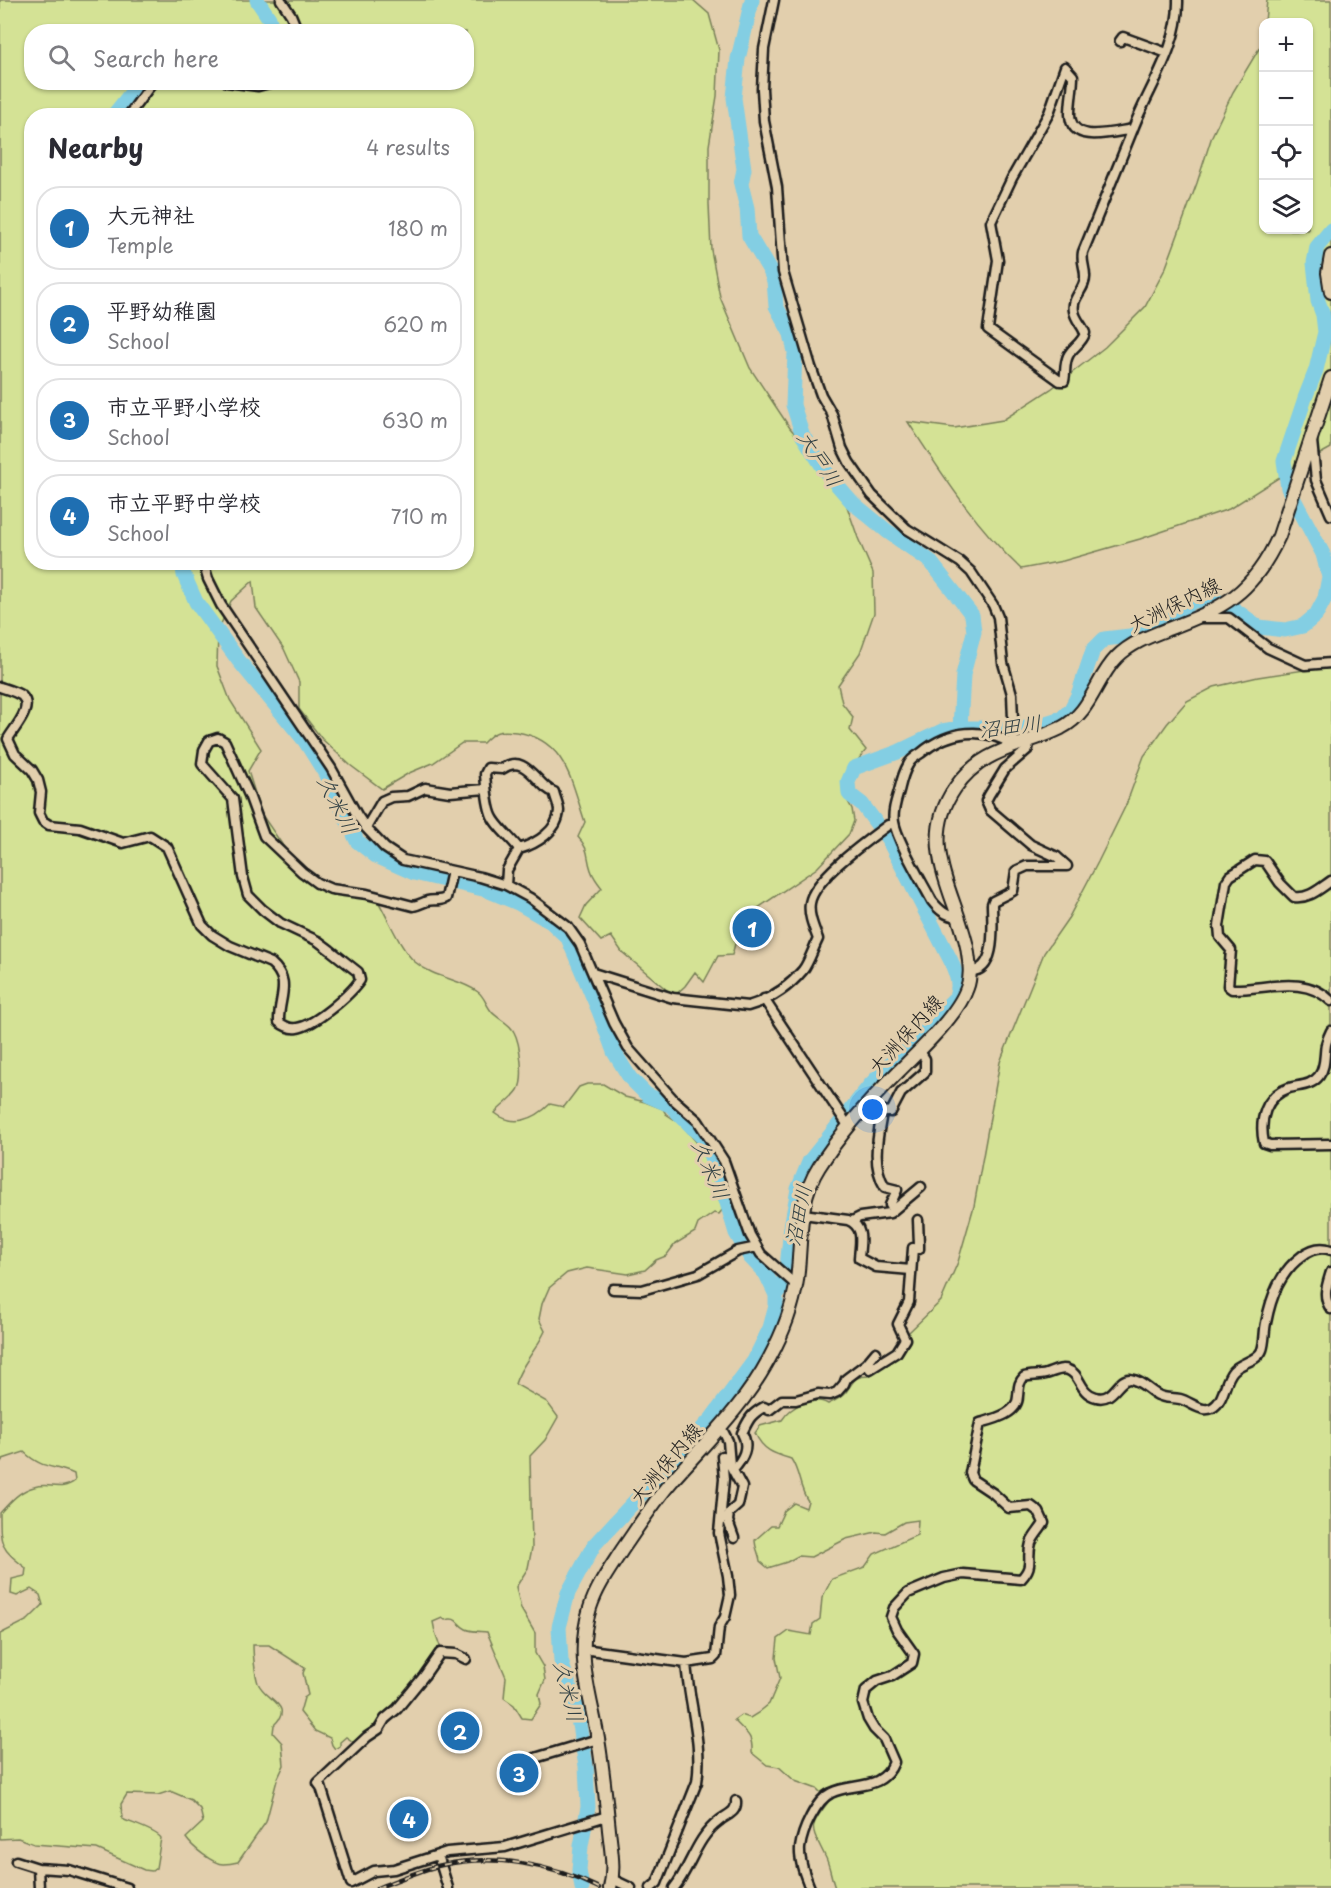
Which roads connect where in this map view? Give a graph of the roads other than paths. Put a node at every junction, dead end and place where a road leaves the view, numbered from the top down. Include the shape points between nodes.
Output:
1 (281, 0) edge
2 (774, 0) edge
3 (1178, 0) edge
4 (295, 24) edge
5 (1120, 41) dead end
6 (1167, 53) junction
7 (147, 90) edge
8 (134, 108) edge
9 (1133, 129) junction
10 (1331, 256) edge
11 (1331, 292) edge
12 (1331, 378) edge
13 (1311, 438) junction
14 (1327, 496) edge
15 (1331, 515) edge
16 (205, 570) edge
17 (1198, 618) junction
18 (1331, 663) edge
19 (0, 687) edge
20 (1014, 739) junction
21 (1030, 739) junction
22 (486, 789) junction
23 (891, 824) junction
24 (366, 828) junction
25 (519, 849) junction
26 (452, 873) junction
27 (1331, 881) edge
28 (506, 885) junction
29 (958, 917) junction
30 (970, 971) junction
31 (593, 973) junction
32 (764, 999) junction
33 (1331, 1001) edge
34 (1331, 1031) edge
35 (920, 1051) junction
36 (870, 1103) junction
37 (881, 1112) junction
38 (848, 1125) junction
39 (1331, 1144) edge
40 (921, 1187) dead end
41 (893, 1210) junction
42 (803, 1214) junction
43 (852, 1221) junction
44 (918, 1221) dead end
45 (757, 1247) junction
46 (1331, 1250) edge
47 (911, 1270) junction
48 (1331, 1272) edge
49 (794, 1283) junction
50 (613, 1289) dead end
51 (1331, 1309) edge
52 (876, 1352) dead end
53 (870, 1369) dead end
54 (721, 1427) junction
55 (722, 1456) dead end
56 (733, 1470) junction
57 (734, 1538) dead end
58 (583, 1649) junction
59 (466, 1659) dead end
60 (686, 1663) junction
61 (595, 1740) junction
62 (535, 1758) dead end
63 (736, 1801) dead end
64 (603, 1817) junction
65 (438, 1855) junction
66 (16, 1861) dead end
67 (38, 1868) junction
68 (351, 1883) junction
69 (611, 1884) edge
70 (39, 1888) edge
71 (127, 1888) edge
72 (341, 1888) edge
73 (448, 1888) edge
74 (631, 1888) edge
75 (651, 1888) edge
76 (674, 1888) edge
77 (810, 1888) edge

1 - 4 street
2 - 20 street via 764,49 764,121 777,187 783,272 811,367 842,448 872,495 908,529 960,562 989,597 998,617 1003,663 1012,694
3 - 6 street via 1177,29
5 - 6 street via 1123,37
6 - 9 street
7 - 8 street
9 - 9 street via 1083,252 1086,276 1074,311 1083,339 1068,356 1066,375 1060,381 988,329 998,260 991,222 1049,113 1065,67 1073,76 1070,115 1077,131 1089,135
10 - 11 main road
12 - 13 main road, 大洲保内線
13 - 14 street via 1316,480
13 - 17 main road, 大洲保内線 via 1279,536 1261,569 1231,600
14 - 15 street
16 - 24 street via 221,605 327,762
17 - 18 street via 1229,618 1268,648 1305,665
17 - 21 main road, 大洲保内線 via 1133,644 1107,669 1086,707 1075,718 1062,728
19 - 26 street via 21,695 26,704 8,739 15,754 38,780 39,813 43,821 80,828 123,843 150,836 167,847 202,926 212,936 279,970 283,978 279,1022 285,1026 296,1028 311,1023 354,990 360,980 358,972 318,941 280,923 248,895 233,799 202,764 209,741 218,738 225,742 264,836 317,884 413,906 446,898
20 - 21 main road, 大洲保内線
20 - 23 street via 964,733 931,744 908,764
20 - 29 main road, 大洲保内線 via 973,767 958,783 942,813 938,849
21 - 30 street via 1028,749 998,779 987,805 1023,839 1067,866 1027,866 1016,871 1013,891 992,904 990,954 983,967
22 - 24 street via 459,792 425,788 408,796 391,797 382,801
22 - 25 street via 491,816
22 - 25 street via 488,768 516,765 554,792 559,811 555,824 544,838
23 - 29 street via 932,901 949,916
23 - 32 street via 832,870 812,896 810,915 818,939 804,968 786,986
24 - 26 street via 403,860
25 - 28 street via 507,870
26 - 28 street
27 - 33 street via 1311,895 1293,897 1265,861 1255,860 1226,882 1219,926 1220,937 1231,950 1228,986 1232,989 1298,986 1321,993
28 - 31 street via 568,927
29 - 30 main road, 大洲保内線
30 - 35 main road, 大洲保内線 via 967,990 959,1004
31 - 32 street via 673,998 748,1006
31 - 45 street via 628,1048 698,1121 724,1161
32 - 38 street
34 - 39 street via 1320,1075 1313,1082 1278,1092 1272,1098 1265,1110 1263,1136 1264,1143 1270,1145
35 - 36 main road, 大洲保内線
35 - 37 street via 926,1059 925,1072 901,1093 891,1112
36 - 37 street
36 - 38 main road, 大洲保内線
37 - 41 street via 877,1169 885,1187 897,1190 890,1205
38 - 42 main road, 大洲保内線 via 810,1182
40 - 41 street
41 - 43 street
42 - 43 street
42 - 49 main road, 大洲保内線
43 - 47 street via 861,1237 859,1258 876,1267
44 - 47 street via 919,1248 913,1248
45 - 49 street
45 - 50 street via 738,1251 698,1274 642,1290
46 - 77 street via 1308,1251 1283,1275 1274,1292 1262,1351 1233,1371 1212,1407 1198,1408 1183,1400 1160,1396 1130,1379 1105,1398 1099,1398 1088,1394 1072,1372 1059,1369 1024,1377 1019,1382 1018,1404 999,1417 980,1423 970,1473 973,1480 1009,1508 1031,1506 1044,1523 1032,1540 1028,1572 1021,1579 963,1574 944,1578 908,1593 894,1608 891,1617 914,1654 912,1663 877,1681 866,1690 863,1703 868,1719 885,1739 894,1762 890,1772 870,1784 831,1792 812,1814 800,1847
47 - 53 street via 909,1302 898,1324 905,1339 897,1352
48 - 51 street via 1325,1298
49 - 54 main road, 大洲保内線 via 787,1318 769,1360
52 - 56 street via 837,1392 782,1400 769,1410 764,1407 755,1411 742,1433 746,1442 742,1461
54 - 56 street
54 - 58 main road, 大洲保内線 via 668,1486 599,1584 590,1607
55 - 60 street via 719,1533 728,1576 728,1605 719,1628 716,1656
56 - 57 street via 742,1487 738,1505 729,1513
58 - 60 street
58 - 61 main road, 大洲保内線
59 - 68 street via 456,1653 440,1653 379,1729 318,1783
60 - 75 street via 698,1750 697,1782 657,1883
61 - 62 street
61 - 64 main road, 大洲保内線
63 - 76 street via 734,1812 711,1827 701,1841
64 - 65 street via 505,1847
64 - 69 main road, 大洲保内線
65 - 68 street via 374,1871
65 - 73 street
66 - 67 street
67 - 70 street
67 - 71 street via 69,1870
68 - 72 street
69 - 74 street

